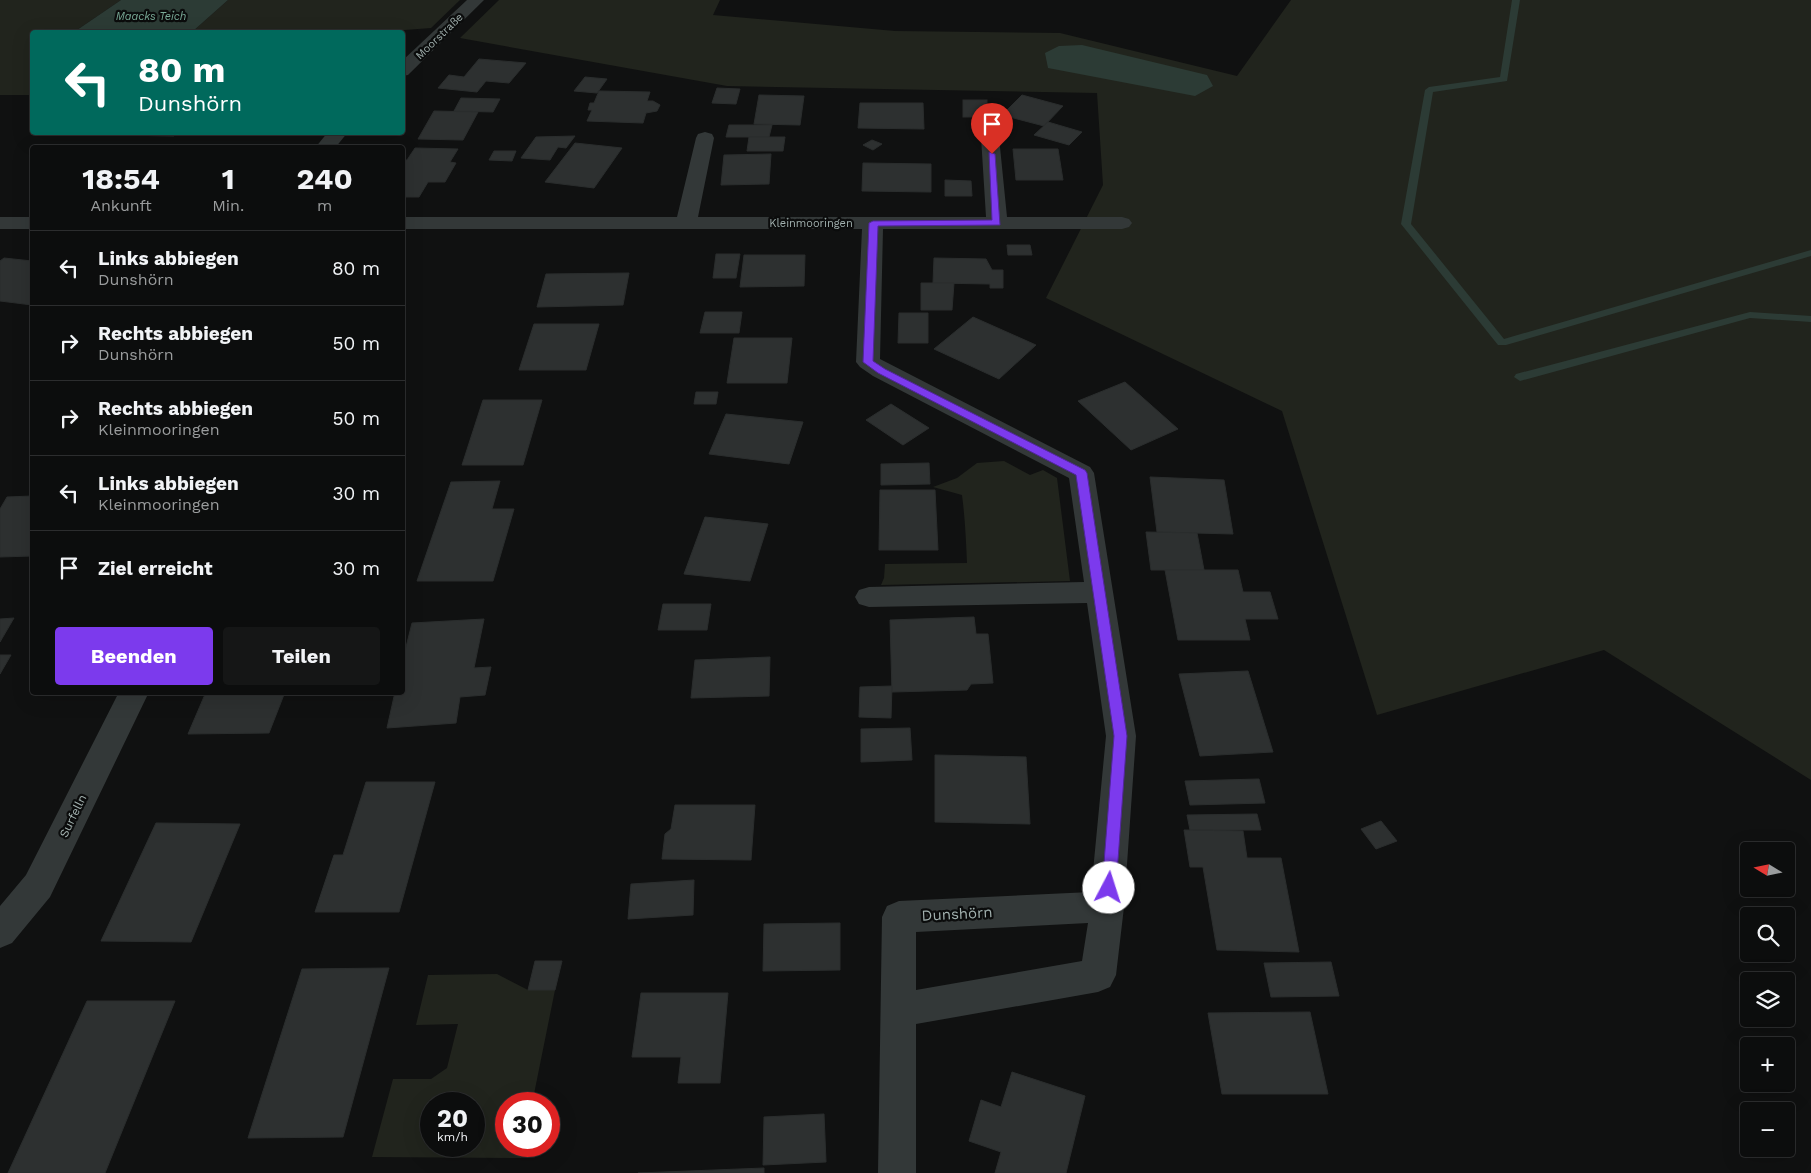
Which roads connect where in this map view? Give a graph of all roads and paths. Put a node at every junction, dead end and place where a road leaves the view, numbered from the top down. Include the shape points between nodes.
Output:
1 (476, 0) edge
2 (405, 68) edge
3 (336, 135) edge
4 (990, 137) dead end
5 (705, 138) dead end
6 (327, 145) edge
7 (0, 223) edge
8 (30, 223) edge
9 (405, 223) edge
10 (686, 223) junction
11 (873, 223) junction
12 (997, 223) junction
13 (1122, 223) dead end
14 (1099, 592) junction
15 (869, 597) dead end
16 (133, 695) edge
17 (1108, 907) junction
18 (0, 932) edge
19 (898, 1010) junction
20 (897, 1173) edge

1 - 2 street, Moorstraße
3 - 6 street
4 - 12 street
5 - 10 street
7 - 8 street
9 - 10 street, Kleinmooringen
10 - 11 street, Kleinmooringen
11 - 12 street, Kleinmooringen
11 - 14 street via 868,362 1081,473
12 - 13 street, Kleinmooringen
14 - 15 street
14 - 17 street via 1121,736
16 - 18 street, Surfelln via 38,886
17 - 19 street via 1098,975
17 - 19 street, Dunshörn via 899,917
19 - 20 street, Dunshörn

